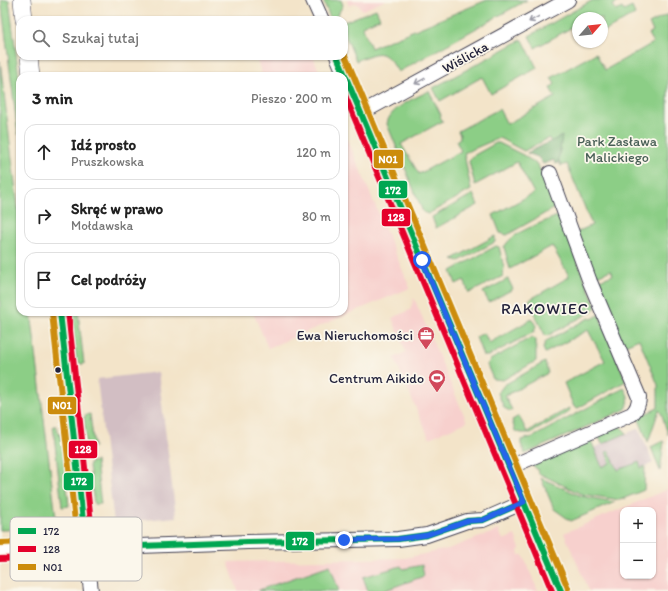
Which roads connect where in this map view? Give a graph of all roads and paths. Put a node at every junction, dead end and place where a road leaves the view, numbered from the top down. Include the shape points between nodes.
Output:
1 (22, 0) edge
2 (313, 0) edge
3 (568, 0) edge
4 (24, 16) edge
5 (320, 16) edge
6 (29, 60) edge
7 (339, 60) edge
8 (31, 72) edge
9 (344, 72) edge
10 (348, 82) edge
11 (361, 113) junction
12 (550, 173) dead end
13 (60, 316) edge
14 (510, 467) junction
15 (524, 502) junction
16 (83, 517) edge
17 (142, 546) edge
18 (0, 551) edge
19 (10, 551) edge
20 (90, 581) edge
21 (91, 591) edge
22 (561, 591) edge

1 - 4 street
2 - 5 street
3 -> 11 street, Wiślicka
6 - 8 street
7 - 9 street
10 - 11 street
11 - 14 street
12 - 14 street via 590,282 639,397 639,404 632,414
13 - 16 street
14 - 15 street
15 - 17 street via 483,520 467,521 439,531 403,538
15 - 22 street
18 - 19 street
20 - 21 street

